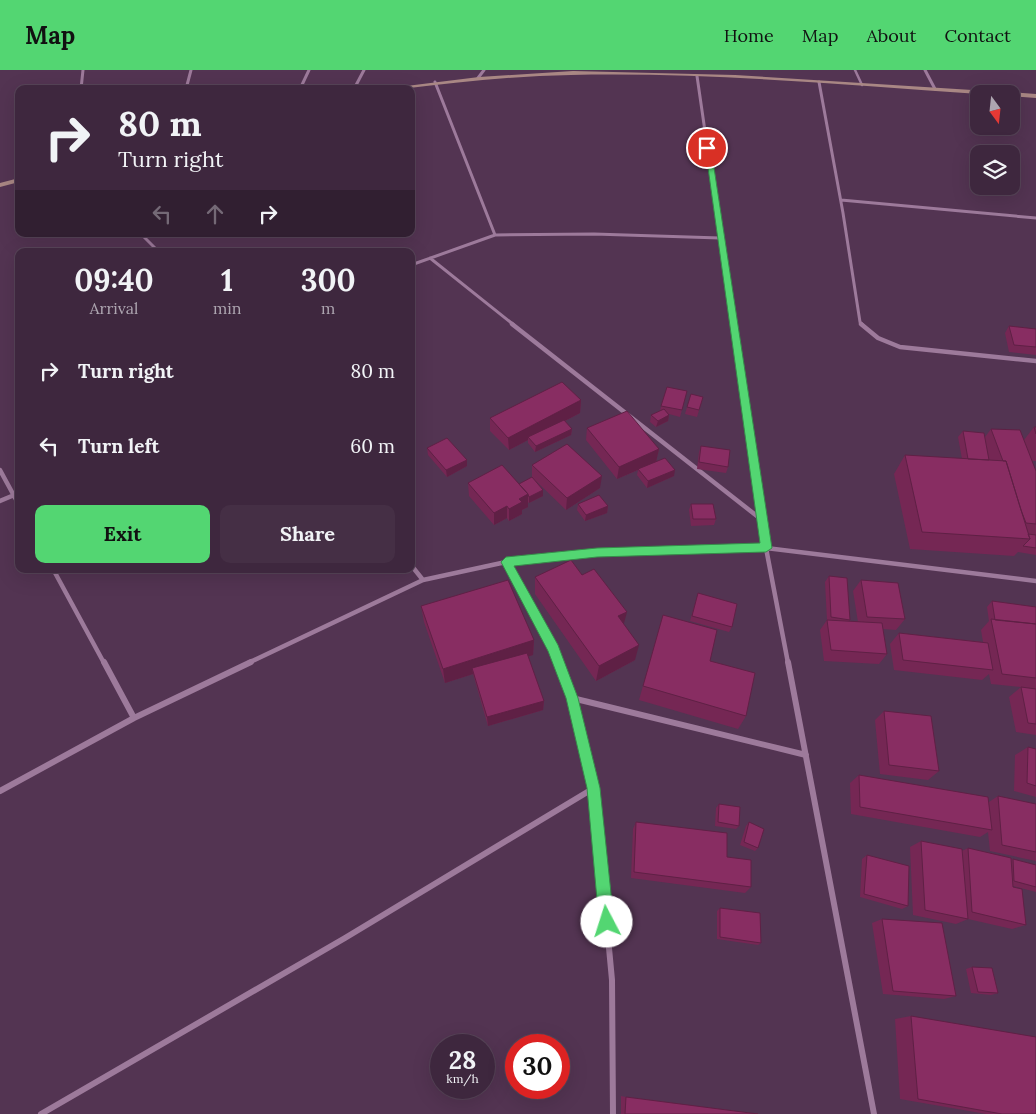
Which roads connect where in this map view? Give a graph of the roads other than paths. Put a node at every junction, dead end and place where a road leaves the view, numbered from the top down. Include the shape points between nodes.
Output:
1 (83, 70) edge
2 (191, 70) edge
3 (310, 70) edge
4 (364, 70) edge
5 (484, 70) edge
6 (855, 70) edge
7 (924, 70) edge
8 (697, 76) junction
9 (478, 78) junction
10 (435, 82) junction
11 (819, 82) junction
12 (81, 85) edge
13 (187, 85) edge
14 (302, 85) edge
15 (356, 85) edge
16 (414, 85) edge
17 (862, 85) junction
18 (935, 90) junction
19 (970, 92) edge
20 (1020, 95) edge
21 (1036, 96) edge
22 (15, 181) edge
23 (0, 185) edge
24 (840, 200) junction
25 (1036, 218) edge
26 (495, 235) junction
27 (144, 237) edge
28 (720, 238) junction
29 (155, 248) edge
30 (430, 258) junction
31 (415, 263) edge
32 (1036, 361) edge
33 (0, 470) edge
34 (15, 492) edge
35 (15, 494) edge
36 (0, 500) edge
37 (763, 521) junction
38 (766, 548) junction
39 (506, 562) junction
40 (415, 570) edge
41 (55, 573) edge
42 (423, 580) junction
43 (1036, 582) edge
44 (572, 698) junction
45 (134, 718) junction
46 (806, 755) junction
47 (594, 788) junction
48 (0, 791) edge
49 (41, 1114) edge
50 (613, 1114) edge
51 (874, 1114) edge

1 - 12 street
2 - 13 street
3 - 14 street
4 - 15 street
5 - 9 street
6 - 17 lane
7 - 18 street
8 - 9 street via 572,74
8 - 11 street
8 - 28 street
9 - 10 street
10 - 16 street
10 - 26 street
11 - 17 street
11 - 24 street
17 - 18 street
18 - 19 street
20 - 21 street
22 - 23 street
24 - 25 street
24 - 32 street via 860,322 871,334 881,341 900,346
26 - 28 street
26 - 30 street
27 - 29 street
28 - 37 street
30 - 31 street
30 - 37 street
33 - 34 street
35 - 36 street
37 - 38 street
38 - 39 street via 597,552
38 - 43 street
38 - 46 street
39 - 42 street
39 - 44 street via 554,649
40 - 42 street
41 - 45 street
42 - 45 street
44 - 46 street
44 - 47 street
45 - 48 street
46 - 51 street
47 - 49 street via 345,938
47 - 50 street via 612,980

